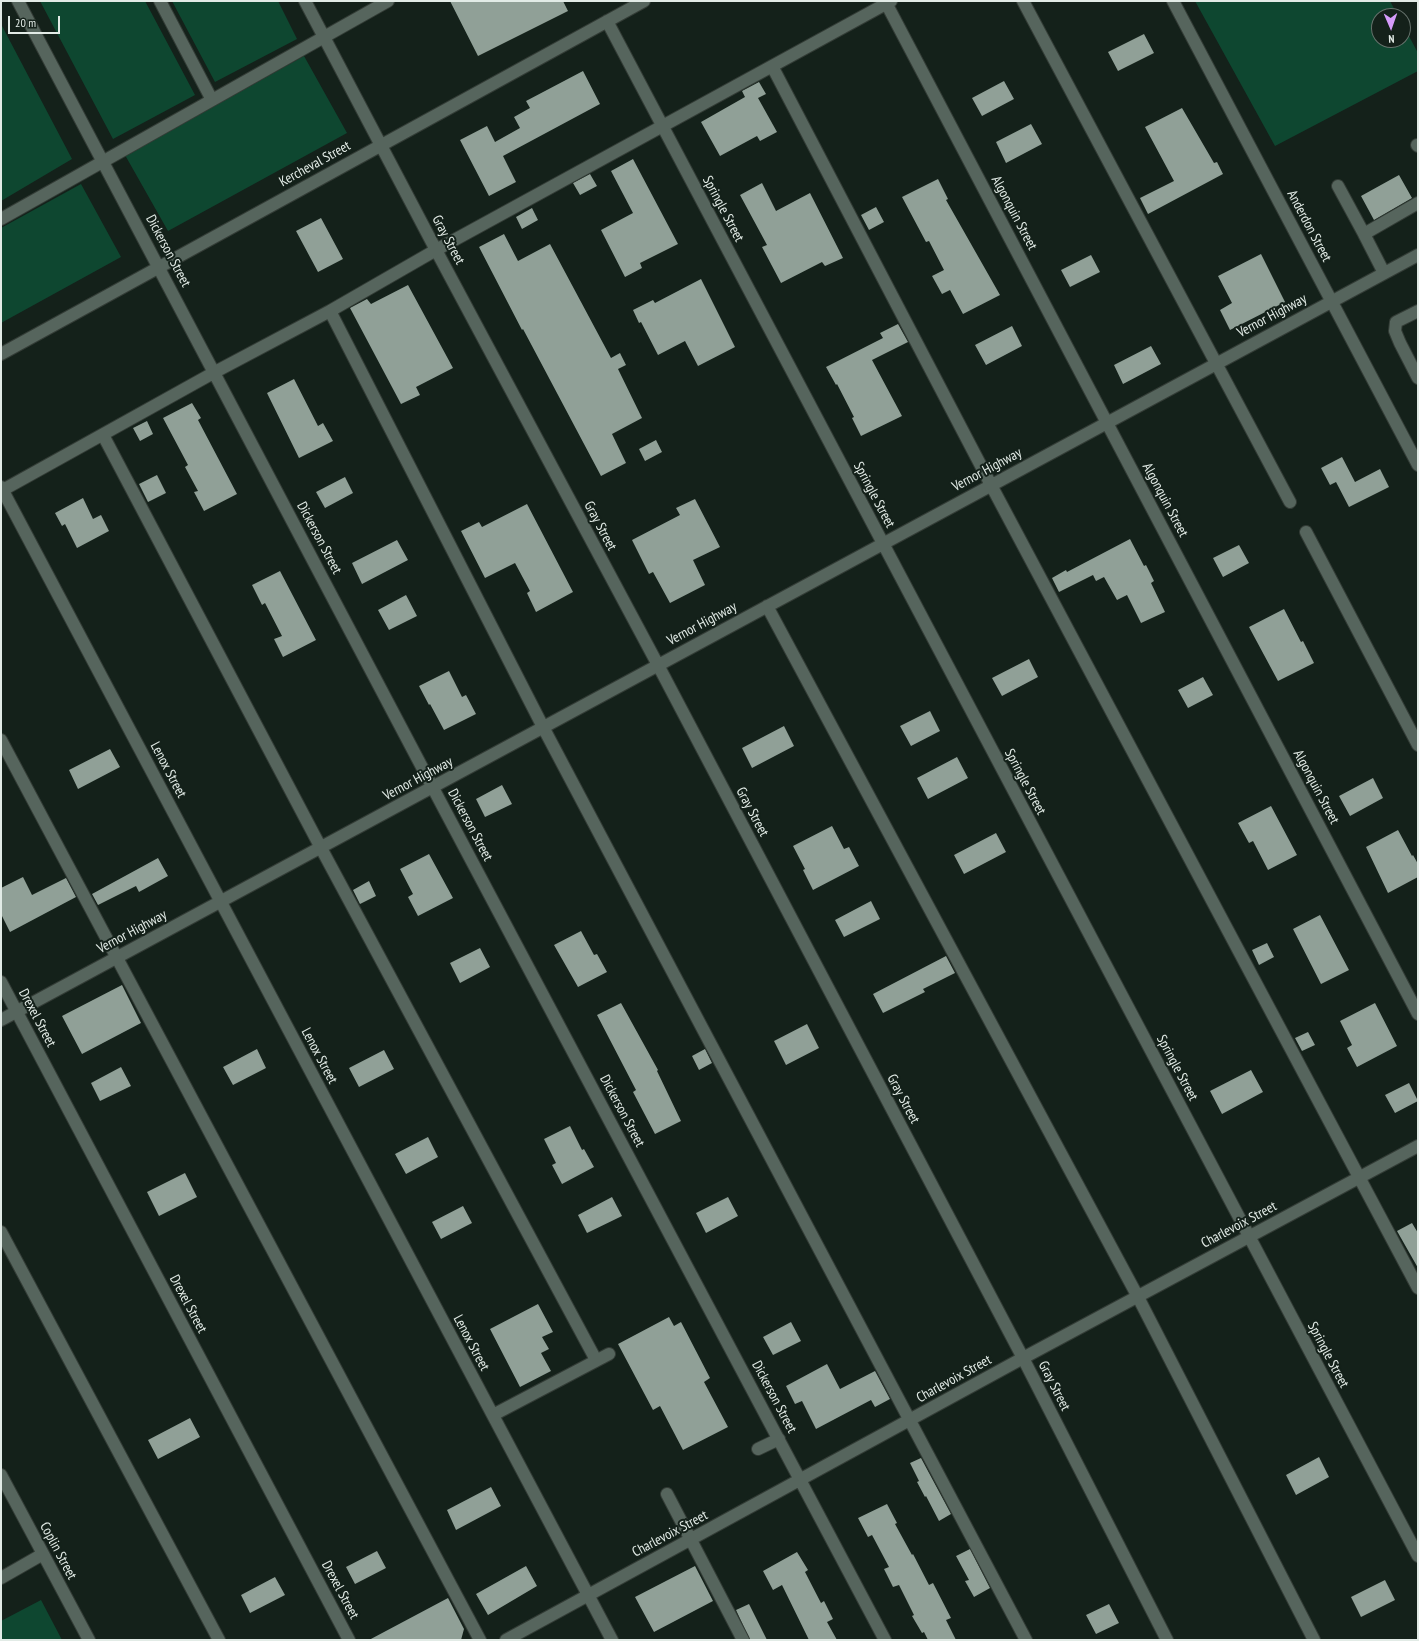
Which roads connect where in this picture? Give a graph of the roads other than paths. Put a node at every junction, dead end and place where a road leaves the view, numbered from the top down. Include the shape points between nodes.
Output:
1 (18, 1) edge
2 (160, 1) edge
3 (305, 1) edge
4 (388, 1) edge
5 (644, 1) edge
6 (1023, 1) edge
7 (1173, 1) edge
8 (887, 2) edge
9 (607, 21) junction
10 (324, 37) junction
11 (772, 66) junction
12 (212, 100) junction
13 (662, 126) junction
14 (381, 145) junction
15 (103, 162) junction
16 (1338, 186) dead end
17 (1418, 203) edge
18 (1, 219) edge
19 (1364, 234) junction
20 (436, 250) junction
21 (1418, 255) edge
22 (159, 267) junction
23 (1384, 273) junction
24 (1331, 301) junction
25 (330, 311) junction
26 (1418, 311) edge
27 (1, 354) edge
28 (1217, 363) junction
29 (215, 372) junction
30 (1418, 378) edge
31 (1107, 422) junction
32 (103, 435) junction
33 (1418, 465) edge
34 (991, 485) junction
35 (2, 490) edge
36 (1290, 502) dead end
37 (1306, 532) dead end
38 (882, 544) junction
39 (767, 606) junction
40 (658, 665) junction
41 (543, 727) junction
42 (1, 740) edge
43 (1418, 745) edge
44 (433, 788) junction
45 (320, 848) junction
46 (220, 902) junction
47 (117, 958) junction
48 (1, 982) edge
49 (17, 1012) junction
50 (1418, 1014) edge
51 (1, 1020) edge
52 (1418, 1146) edge
53 (1359, 1177) junction
54 (1, 1232) edge
55 (1249, 1237) junction
56 (1418, 1288) edge
57 (1138, 1297) junction
58 (609, 1354) dead end
59 (1023, 1358) junction
60 (596, 1360) junction
61 (492, 1415) junction
62 (910, 1420) junction
63 (779, 1439) junction
64 (758, 1449) dead end
65 (1, 1475) edge
66 (801, 1480) junction
67 (667, 1494) dead end
68 (690, 1540) junction
69 (43, 1554) junction
70 (1418, 1556) edge
71 (1, 1578) edge
72 (588, 1595) junction
73 (89, 1640) edge
74 (219, 1640) edge
75 (349, 1640) edge
76 (480, 1640) edge
77 (506, 1640) edge
78 (612, 1640) edge
79 (743, 1640) edge
80 (885, 1640) edge
81 (1026, 1640) edge
82 (1167, 1640) edge
83 (1314, 1640) edge

1 - 15 street, Dickerson Street
2 - 12 street
3 - 10 street, Gray Street
4 - 10 street
5 - 9 street, Kercheval Street
6 - 28 street
7 - 24 street, Anderdon Street
8 - 11 street
8 - 31 street, Algonquin Street
9 - 13 street, Springle Street
9 - 14 street, Kercheval Street
10 - 12 street
10 - 14 street, Gray Street
11 - 13 street
11 - 34 street
12 - 15 street
13 - 20 street
13 - 38 street, Springle Street
14 - 20 street, Gray Street
14 - 22 street, Kercheval Street
15 - 18 street
15 - 22 street, Dickerson Street
16 - 19 street
17 - 19 street
19 - 23 street
20 - 25 street
20 - 40 street, Gray Street
21 - 23 street, Vernor Highway
22 - 27 street, Kercheval Street
22 - 29 street, Dickerson Street
23 - 24 street, Vernor Highway
24 - 28 street, Vernor Highway
24 - 33 street, Anderdon Street
25 - 29 street
25 - 41 street
26 - 30 street via 1396,322 1395,331
28 - 31 street, Vernor Highway
28 - 36 street
29 - 32 street
29 - 44 street, Dickerson Street
31 - 34 street, Vernor Highway
31 - 50 street, Algonquin Street
32 - 35 street
32 - 45 street
34 - 38 street, Vernor Highway
34 - 53 street
35 - 46 street, Lenox Street
37 - 43 street
38 - 39 street, Vernor Highway
38 - 55 street, Springle Street
39 - 40 street, Vernor Highway
39 - 57 street
40 - 41 street, Vernor Highway
40 - 59 street, Gray Street
41 - 44 street, Vernor Highway
41 - 62 street
42 - 47 street
44 - 45 street, Vernor Highway
44 - 63 street, Dickerson Street
45 - 46 street, Vernor Highway
45 - 60 street
46 - 47 street, Vernor Highway
46 - 61 street, Lenox Street
47 - 49 street, Vernor Highway
47 - 76 street
48 - 49 street, Drexel Street
49 - 51 street, Vernor Highway
49 - 75 street, Drexel Street
52 - 53 street, Charlevoix Street
53 - 55 street, Charlevoix Street
53 - 56 street
54 - 74 street
55 - 57 street, Charlevoix Street
55 - 70 street, Springle Street
57 - 59 street, Charlevoix Street
57 - 83 street
58 - 60 street
59 - 62 street, Charlevoix Street
59 - 82 street, Gray Street
60 - 61 street via 546,1391
61 - 72 street, Lenox Street
62 - 66 street, Charlevoix Street
62 - 81 street
63 - 64 street
63 - 66 street, Dickerson Street
65 - 69 street, Coplin Street
66 - 68 street, Charlevoix Street
66 - 80 street, Dickerson Street
67 - 68 street
68 - 72 street, Charlevoix Street
68 - 79 street
69 - 71 street
69 - 73 street, Coplin Street
72 - 77 street, Charlevoix Street
72 - 78 street, Lenox Street

